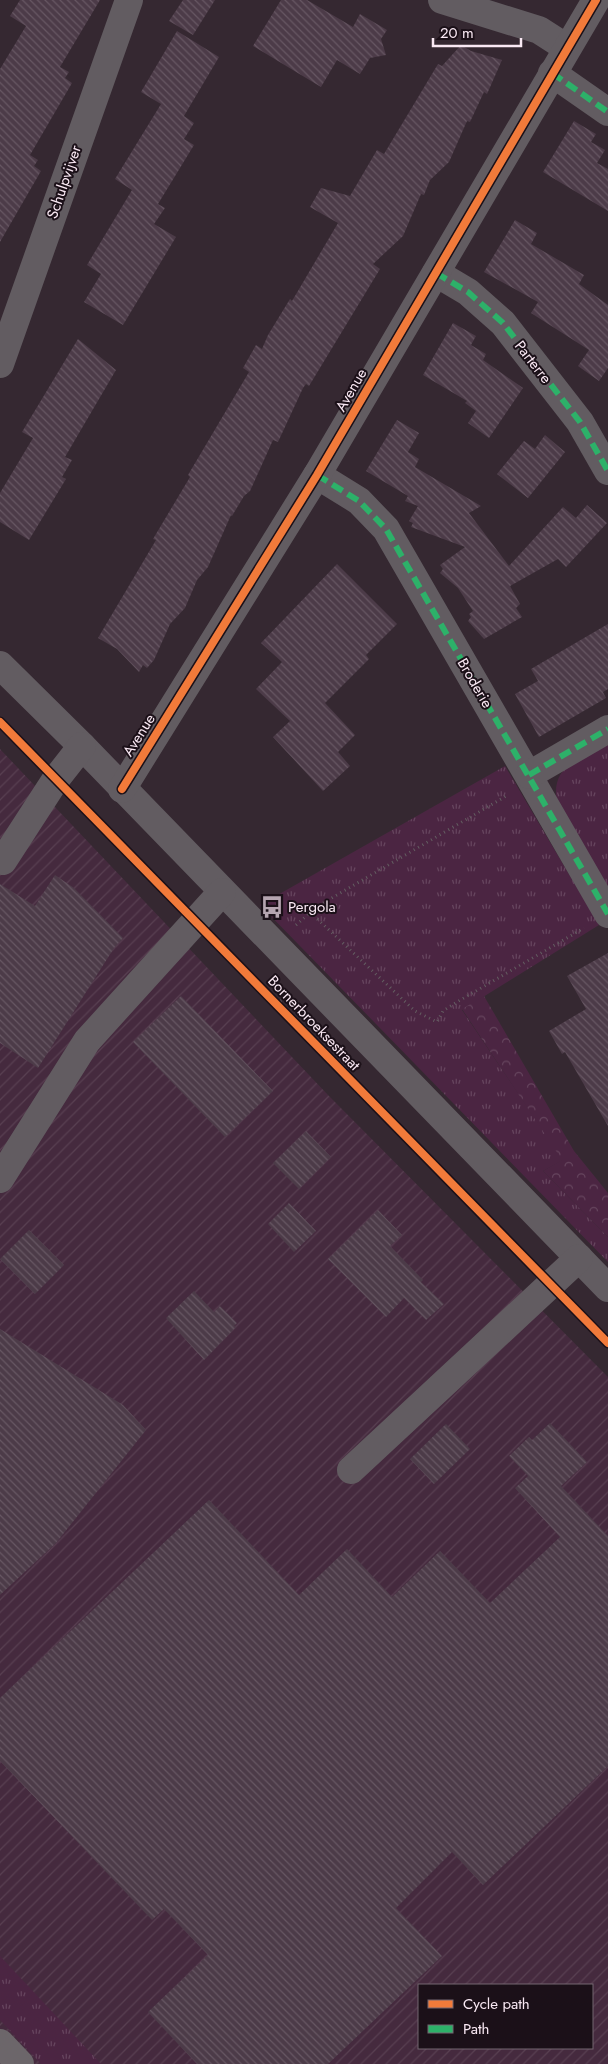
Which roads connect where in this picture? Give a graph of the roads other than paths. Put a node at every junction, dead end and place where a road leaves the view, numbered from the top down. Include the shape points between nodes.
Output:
1 (129, 0) edge
2 (442, 0) edge
3 (596, 0) edge
4 (567, 48) junction
5 (552, 73) junction
6 (608, 112) edge
7 (436, 273) junction
8 (0, 364) edge
9 (608, 471) edge
10 (317, 475) junction
11 (0, 665) edge
12 (608, 729) edge
13 (82, 746) junction
14 (531, 778) junction
15 (122, 789) junction
16 (3, 861) dead end
17 (222, 892) junction
18 (600, 919) edge
19 (0, 1179) edge
20 (579, 1258) junction
21 (608, 1288) edge
22 (352, 1470) dead end
23 (0, 2043) edge
24 (20, 2064) edge

1 - 8 street, Schulpvijver
2 - 4 street via 539,30
3 - 4 street, Avenue
4 - 5 street, Avenue
5 - 6 street
5 - 7 street, Avenue
7 - 9 street, Parterre via 468,292 503,323 580,422
7 - 10 street, Avenue
10 - 14 street, Broderie via 358,500 386,529
10 - 15 street, Avenue
11 - 13 street, Bornerbroeksestraat
12 - 14 street
13 - 15 street, Bornerbroeksestraat
13 - 16 street via 56,779
14 - 18 street, Broderie
15 - 17 street, Bornerbroeksestraat
17 - 19 street via 87,1041
17 - 20 street, Bornerbroeksestraat
20 - 21 street, Bornerbroeksestraat
20 - 22 street
23 - 24 main road

